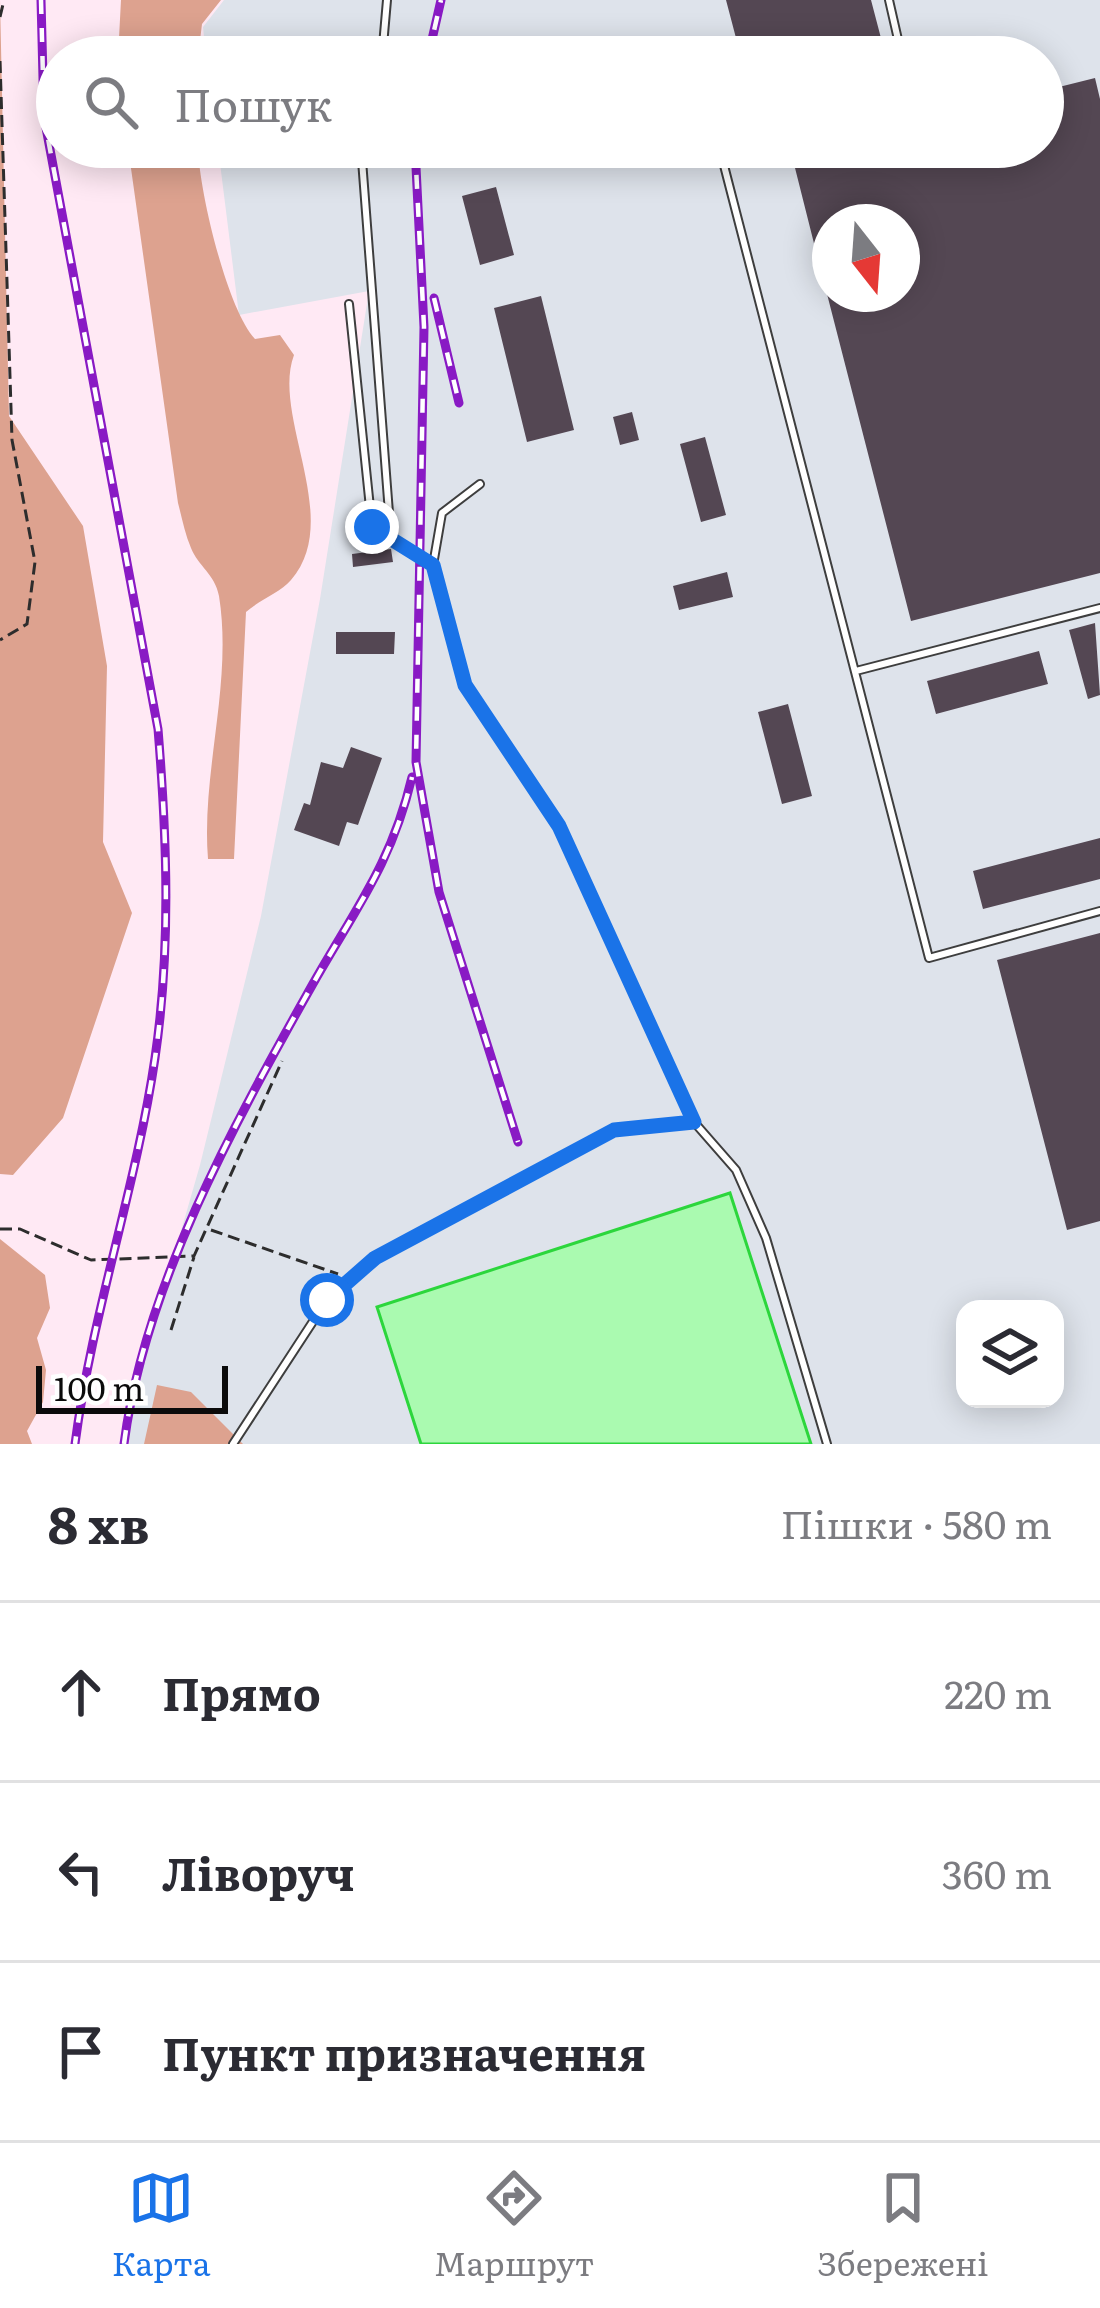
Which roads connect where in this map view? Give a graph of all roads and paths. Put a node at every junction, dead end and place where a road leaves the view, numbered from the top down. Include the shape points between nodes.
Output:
1 (4, 0) edge
2 (387, 0) edge
3 (889, 0) edge
4 (0, 17) edge
5 (384, 36) edge
6 (897, 36) edge
7 (0, 62) edge
8 (363, 168) edge
9 (725, 168) edge
10 (349, 304) dead end
11 (480, 484) dead end
12 (391, 538) junction
13 (433, 565) junction
14 (1100, 608) edge
15 (0, 640) edge
16 (856, 670) junction
17 (1100, 911) edge
18 (282, 1060) dead end
19 (694, 1122) junction
20 (0, 1229) edge
21 (210, 1230) junction
22 (194, 1256) junction
23 (351, 1279) junction
24 (171, 1330) dead end
25 (233, 1444) edge
26 (827, 1444) edge

1 - 4 path
2 - 5 lane
3 - 6 lane
7 - 15 path via 12,440 35,562 27,624
8 - 12 lane
9 - 16 lane
10 - 12 lane via 372,527
11 - 13 lane via 442,513
12 - 13 lane
13 - 19 lane via 465,685 559,826
14 - 16 lane
16 - 17 lane via 929,958
18 - 21 path
19 - 23 lane via 614,1130 375,1258
19 - 26 lane via 736,1170 766,1238
20 - 22 path via 20,1229 91,1260
21 - 22 path
21 - 23 path
22 - 24 path
23 - 25 lane via 327,1300

